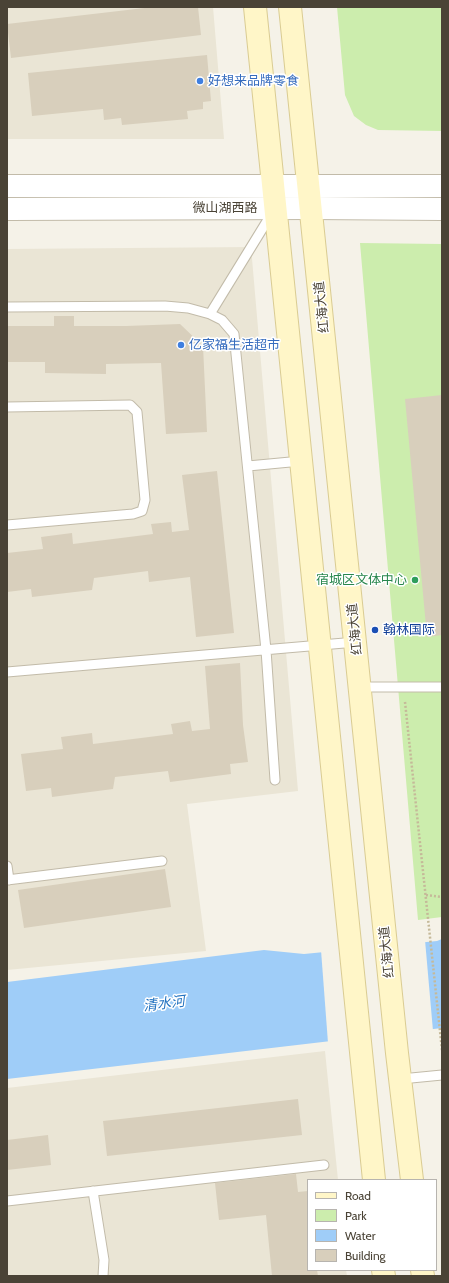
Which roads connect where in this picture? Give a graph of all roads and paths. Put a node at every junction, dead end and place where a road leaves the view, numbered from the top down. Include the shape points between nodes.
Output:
1 (255, 7) edge
2 (290, 7) edge
3 (273, 185) junction
4 (310, 185) junction
5 (7, 186) edge
6 (442, 186) edge
7 (275, 208) junction
8 (312, 208) junction
9 (7, 209) edge
10 (442, 209) edge
11 (7, 307) edge
12 (210, 314) junction
13 (7, 407) edge
14 (301, 461) junction
15 (248, 466) junction
16 (7, 525) edge
17 (356, 642) junction
18 (319, 645) junction
19 (266, 650) junction
20 (7, 672) edge
21 (360, 687) junction
22 (404, 687) junction
23 (442, 687) edge
24 (275, 780) dead end
25 (162, 861) dead end
26 (7, 866) edge
27 (8, 880) edge
28 (426, 896) junction
29 (442, 897) edge
30 (442, 1050) edge
31 (442, 1075) edge
32 (400, 1079) junction
33 (324, 1164) dead end
34 (374, 1179) edge
35 (412, 1179) edge
36 (93, 1191) junction
37 (7, 1201) edge
38 (103, 1276) edge

1 - 3 main road
2 - 4 main road, 红海大道
3 - 4 street, 微山湖西路
3 - 5 street, 微山湖西路
3 - 7 main road
4 - 6 street, 微山湖西路
4 - 8 main road, 红海大道
7 - 8 street, 微山湖西路
7 - 9 street, 微山湖西路
7 - 12 lane
7 - 14 main road
8 - 10 street, 微山湖西路
8 - 17 main road, 红海大道
11 - 12 lane via 165,306 188,308
12 - 15 lane via 222,320 234,334
13 - 16 lane via 130,405 137,412 145,500 142,511 133,514
14 - 15 lane
14 - 18 main road
15 - 19 lane
17 - 18 lane
17 - 21 main road, 红海大道
18 - 19 lane
18 - 34 main road
19 - 20 lane
19 - 24 lane
21 - 22 lane
21 - 32 main road, 红海大道
22 - 23 lane
22 - 28 path
25 - 27 lane
26 - 27 lane
28 - 29 path
28 - 30 path
31 - 32 lane
32 - 35 main road, 红海大道
33 - 36 lane
36 - 37 lane
36 - 38 lane via 104,1260

